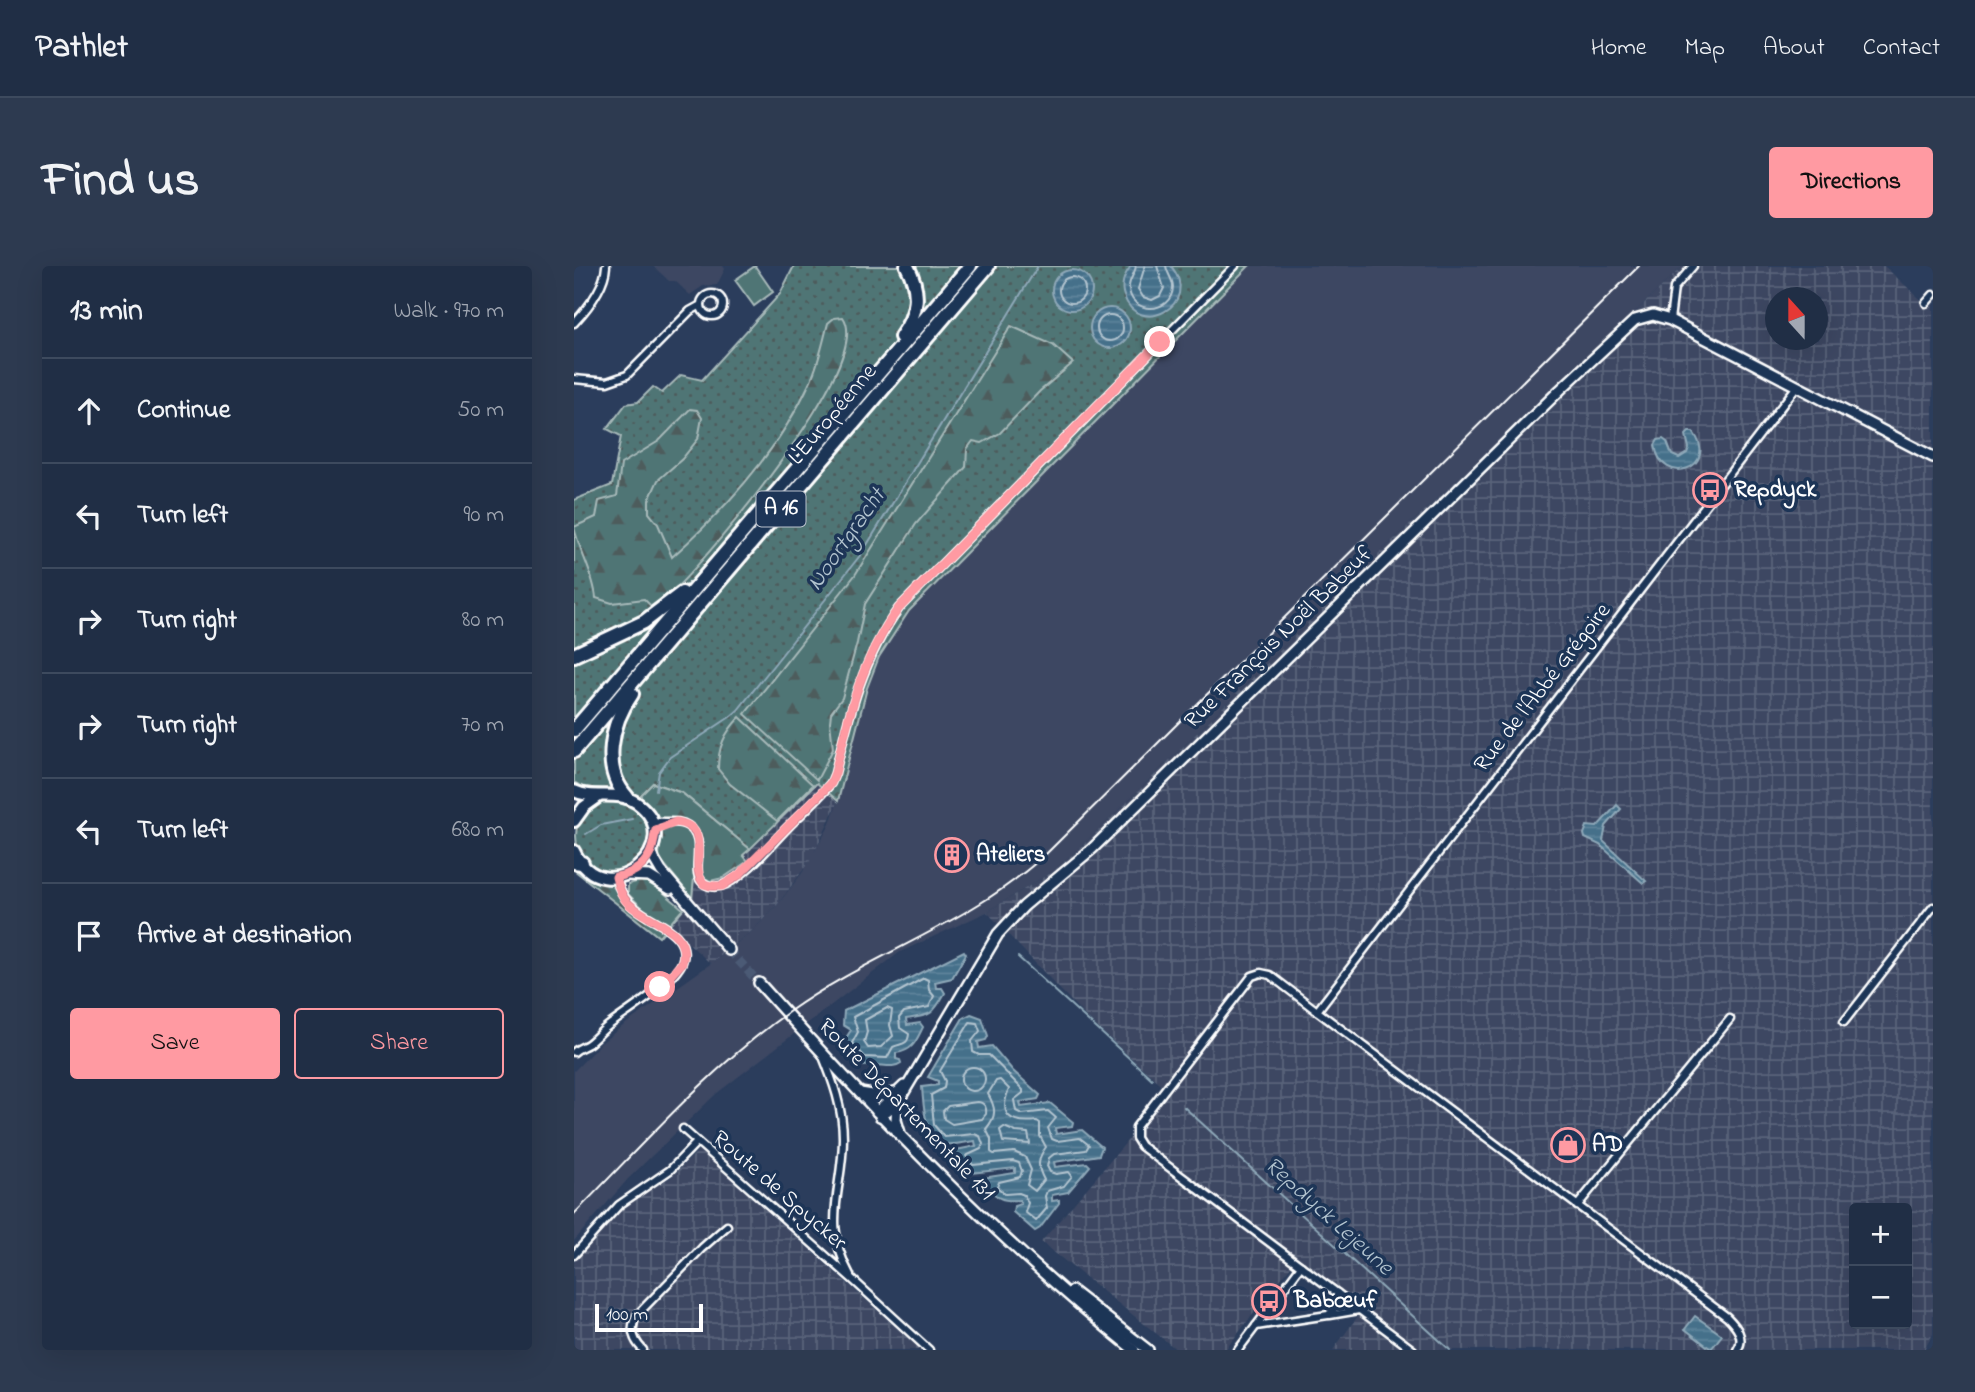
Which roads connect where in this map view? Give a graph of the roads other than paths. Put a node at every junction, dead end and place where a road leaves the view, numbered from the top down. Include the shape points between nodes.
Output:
1 (606, 266) edge
2 (906, 266) edge
3 (970, 266) edge
4 (988, 266) edge
5 (1235, 266) edge
6 (1693, 266) edge
7 (1933, 295) edge
8 (1926, 303) dead end
9 (701, 305) dead end
10 (1670, 320) junction
11 (574, 323) edge
12 (574, 379) edge
13 (1797, 386) junction
14 (827, 433) junction
15 (1933, 457) edge
16 (738, 537) junction
17 (687, 620) junction
18 (574, 656) edge
19 (574, 728) edge
20 (574, 751) edge
21 (574, 791) edge
22 (601, 797) junction
23 (626, 797) junction
24 (650, 819) junction
25 (574, 821) edge
26 (673, 822) junction
27 (654, 833) junction
28 (651, 850) junction
29 (574, 851) edge
30 (578, 863) edge
31 (622, 876) junction
32 (687, 903) junction
33 (1933, 907) edge
34 (729, 950) tunnel mouth
35 (759, 984) tunnel mouth
36 (1317, 1011) junction
37 (1730, 1019) dead end
38 (1844, 1022) dead end
39 (574, 1052) edge
40 (821, 1053) junction
41 (912, 1076) junction
42 (900, 1090) junction
43 (858, 1093) junction
44 (898, 1102) junction
45 (878, 1114) junction
46 (683, 1129) dead end
47 (902, 1138) junction
48 (697, 1142) junction
49 (1577, 1206) junction
50 (727, 1226) dead end
51 (574, 1255) edge
52 (1029, 1258) junction
53 (1301, 1266) junction
54 (852, 1279) junction
55 (1337, 1293) junction
56 (1359, 1310) junction
57 (1325, 1315) junction
58 (1256, 1326) junction
59 (1239, 1349) edge
60 (643, 1350) edge
61 (929, 1350) edge
62 (1134, 1350) edge
63 (1148, 1350) edge
64 (1413, 1350) edge
65 (1737, 1350) edge

1 - 11 street via 597,291
2 - 14 highway via 917,296 910,323
3 - 14 highway, L'Européenne / A 16
4 - 17 highway, L'Européenne / A 16
5 - 26 street via 902,604 865,667 831,783 752,863 726,884 706,885 698,874 697,837 687,825
6 - 10 street via 1676,284
7 - 8 street
9 - 12 street via 627,375 607,382
10 - 13 street
10 - 41 street, Rue François Noël Babeuf via 1650,315 1628,326 1092,849 1016,914 991,943
13 - 15 street
13 - 36 street, Rue de l'Abbé Grégoire
14 - 16 highway, L'Européenne / A 16
16 - 18 highway via 659,612
16 - 19 highway, L'Européenne / A 16
17 - 20 highway, L'Européenne / A 16
17 - 23 highway via 617,719 612,765 616,783
21 - 22 main road
22 - 23 main road
22 - 25 main road via 584,807
23 - 24 main road via 641,806
24 - 26 street
24 - 27 main road
26 - 27 street
27 - 28 main road
28 - 31 main road via 641,866
28 - 32 street via 657,866
29 - 30 main road
30 - 31 main road via 597,874
31 - 32 street via 653,877
31 - 39 street via 620,890 628,904 671,930 683,948 683,959 660,987
32 - 34 street
33 - 38 street
35 - 40 street, Route Départementale 131
36 - 49 street
36 - 53 street via 1269,975 1252,976 1135,1132 1141,1146
37 - 49 street
40 - 43 street, Route Départementale 131
40 - 54 street, Route de Spycker via 841,1114 834,1222
41 - 42 street, Rue François Noël Babeuf
41 - 44 street, Rue François Noël Babeuf
42 - 43 street via 883,1096
42 - 45 street, Rue François Noël Babeuf
43 - 45 street, Route Départementale 131
44 - 45 street, Rue François Noël Babeuf
44 - 47 street via 896,1120
45 - 47 street, Route Départementale 131
46 - 48 street, Route de Spycker
47 - 52 street, Route Départementale 131
48 - 51 street via 670,1170 619,1205
48 - 54 street, Route de Spycker
49 - 65 street via 1727,1317 1741,1336
50 - 60 street via 637,1315 632,1331
52 - 62 street, Route Départementale 131
52 - 63 street, Route Départementale 131
53 - 55 street
53 - 58 street
54 - 61 street, Route de Spycker
55 - 56 street
55 - 57 street via 1336,1308
56 - 57 street
56 - 64 street
57 - 58 street
58 - 59 street

